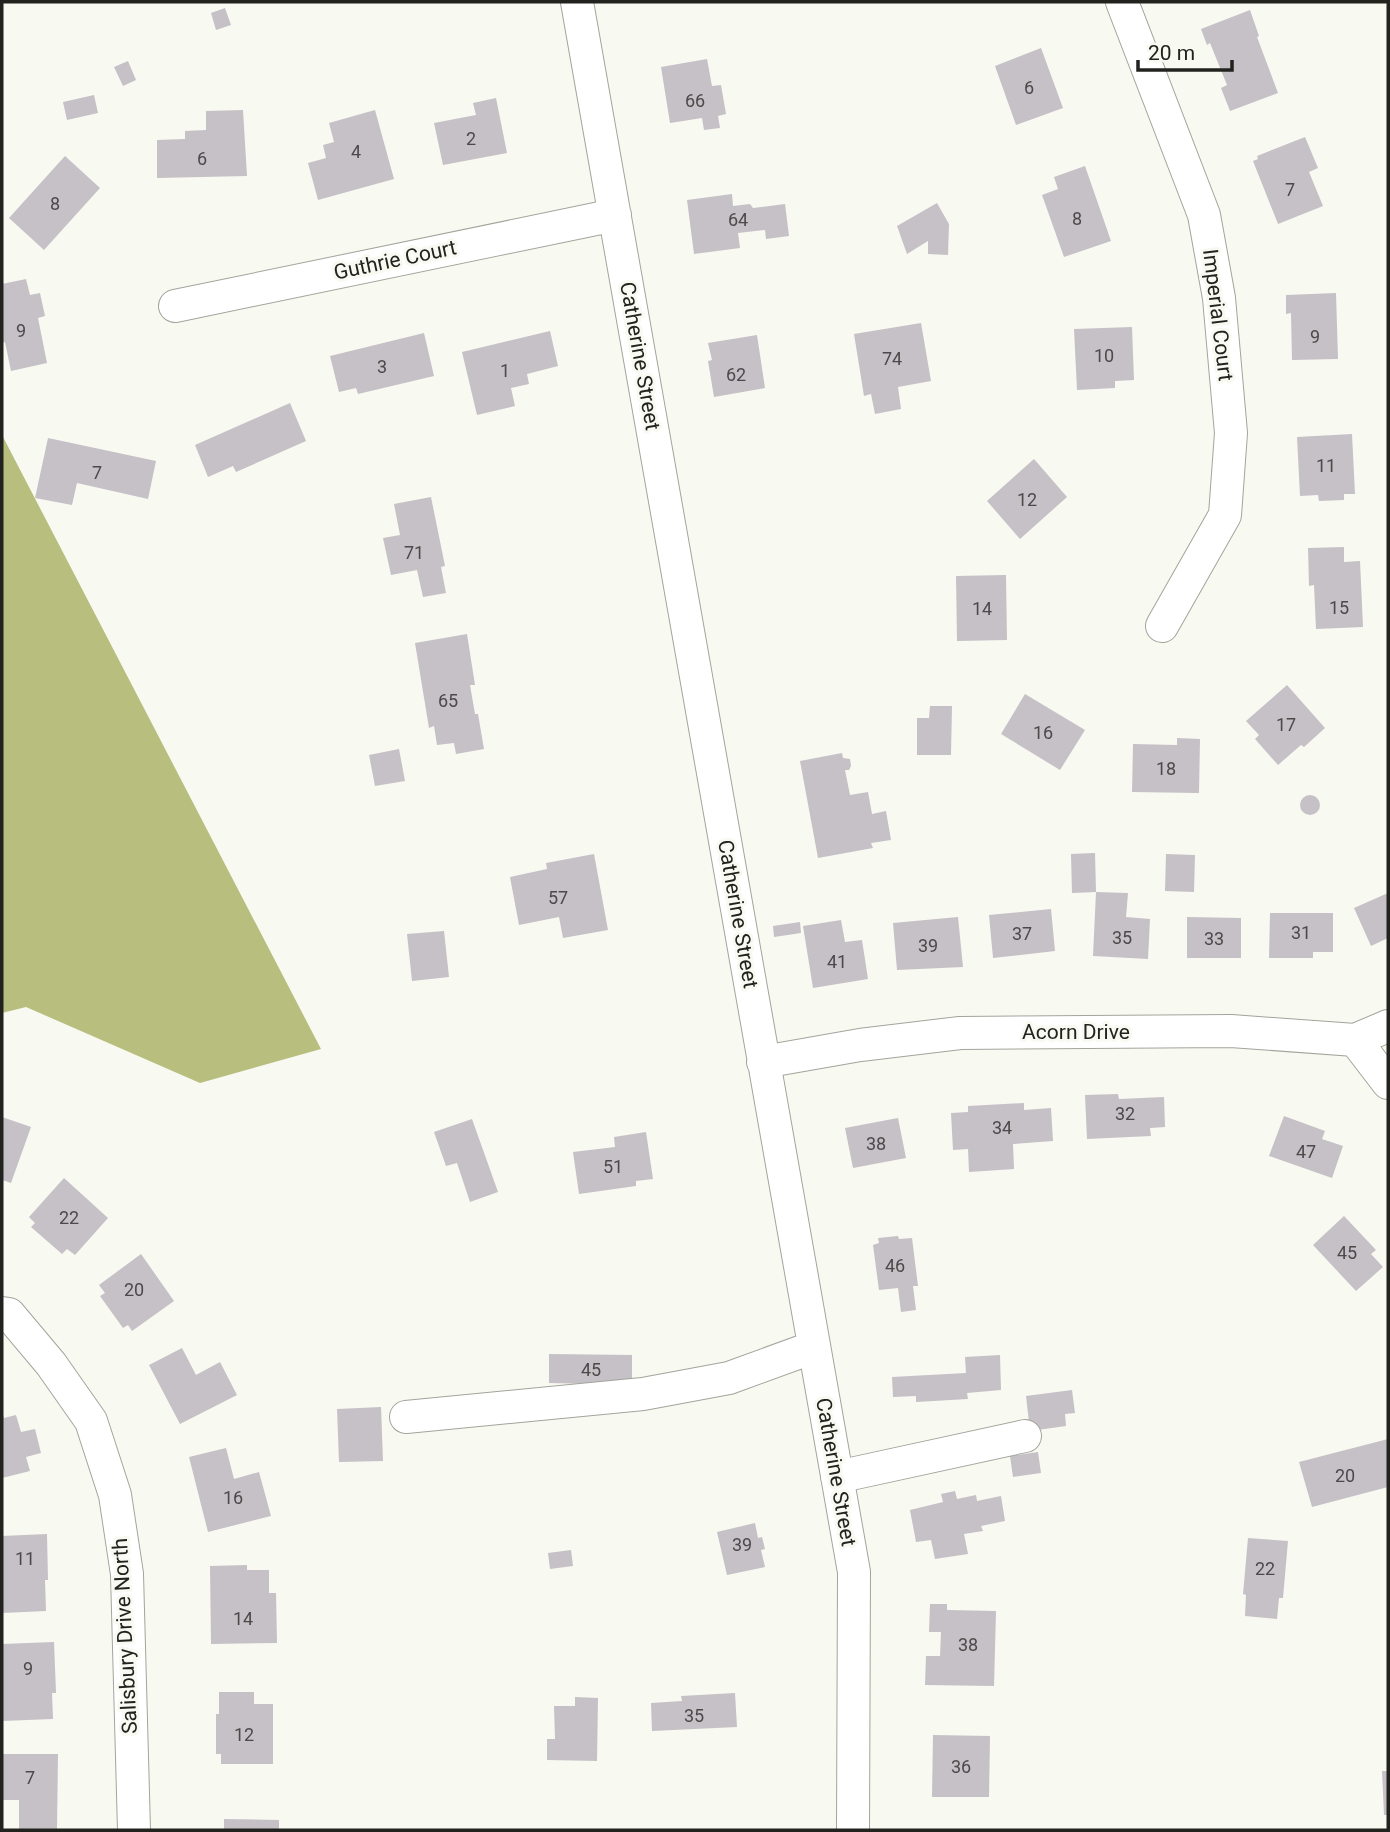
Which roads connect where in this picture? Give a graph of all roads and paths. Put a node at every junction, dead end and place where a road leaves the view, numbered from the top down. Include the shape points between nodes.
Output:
1 (577, 2) edge
2 (1122, 2) edge
3 (615, 215) junction
4 (175, 306) dead end
5 (1162, 626) dead end
6 (1388, 1026) edge
7 (1355, 1040) junction
8 (763, 1062) junction
9 (1388, 1083) edge
10 (2, 1314) edge
11 (814, 1347) junction
12 (406, 1416) dead end
13 (1025, 1436) dead end
14 (837, 1478) junction
15 (134, 1830) edge
16 (853, 1830) edge

1 - 3 street, Catherine Street
2 - 5 street, Imperial Court via 1204,215 1219,298 1231,433 1225,515
3 - 4 street, Guthrie Court
3 - 8 street, Catherine Street
6 - 7 street, Acorn Drive
7 - 8 street, Acorn Drive via 1231,1031 960,1033
7 - 9 street
8 - 11 street, Catherine Street
10 - 15 street, Salisbury Drive North via 9,1314 34,1344 91,1421 115,1495 127,1574
11 - 12 street via 729,1378 643,1394
11 - 14 street, Catherine Street
13 - 14 street
14 - 16 street, Catherine Street via 854,1572

